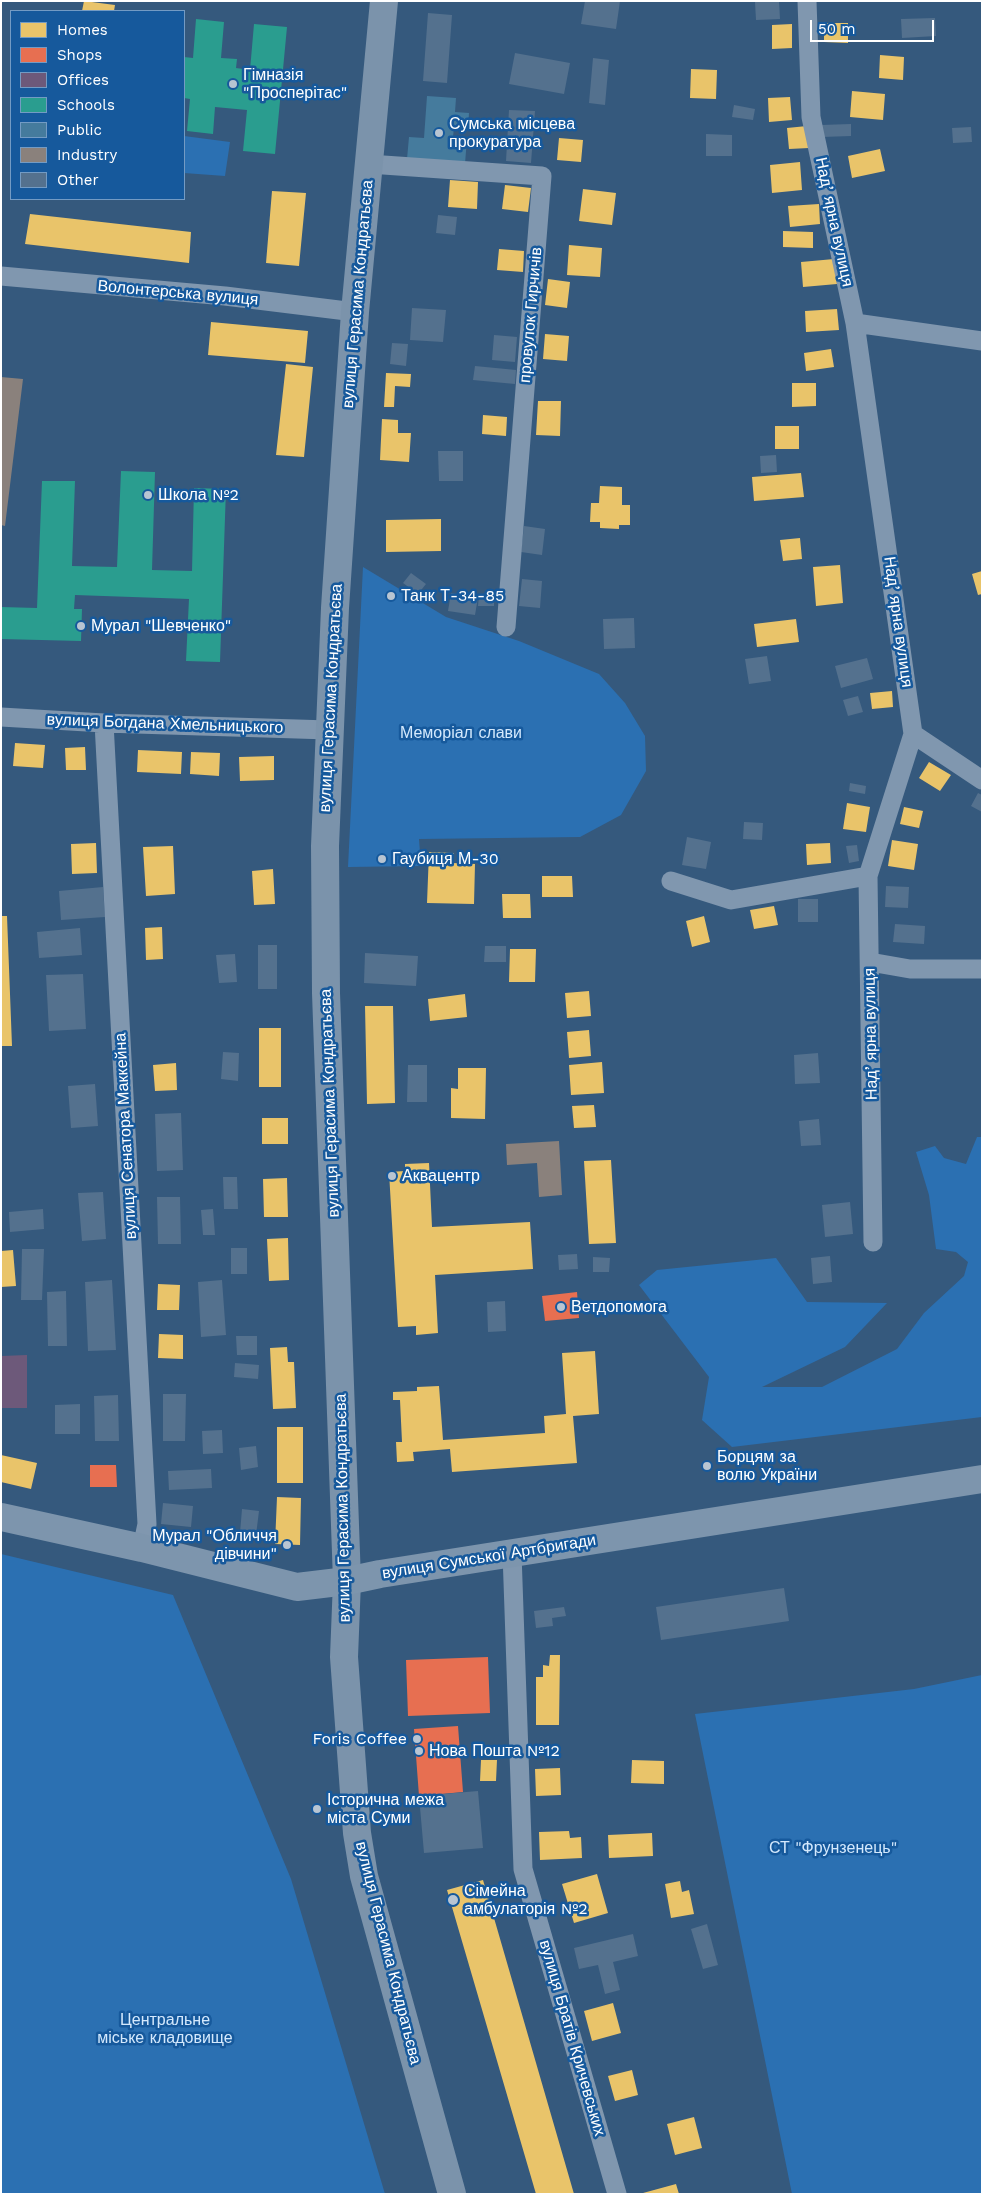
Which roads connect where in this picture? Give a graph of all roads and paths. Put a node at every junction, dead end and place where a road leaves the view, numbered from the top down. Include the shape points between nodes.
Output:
1 (384, 1) edge
2 (807, 1) edge
3 (369, 164) junction
4 (1, 276) edge
5 (355, 312) junction
6 (855, 323) junction
7 (982, 341) edge
8 (506, 627) dead end
9 (1, 717) edge
10 (104, 724) junction
11 (329, 730) junction
12 (914, 734) junction
13 (982, 780) edge
14 (868, 876) junction
15 (671, 881) dead end
16 (870, 962) junction
17 (982, 969) edge
18 (873, 1242) dead end
19 (982, 1479) edge
20 (1, 1517) edge
21 (142, 1548) junction
22 (512, 1553) junction
23 (347, 1581) junction
24 (452, 2194) edge
25 (618, 2194) edge

1 - 3 street, вулиця Герасима Кондратьєва
2 - 6 street, Надʼярна вулиця via 811,117
3 - 5 street, вулиця Герасима Кондратьєва
3 - 8 street, провулок Гирчичів via 542,176
4 - 5 street, Волонтерська вулиця via 225,296
5 - 11 street, вулиця Герасима Кондратьєва
6 - 7 street
6 - 12 street, Надʼярна вулиця
9 - 10 street, вулиця Богдана Хмельницького
10 - 11 street, вулиця Богдана Хмельницького
10 - 21 street, вулиця Сенатора Маккейна via 147,1524
11 - 23 street, вулиця Герасима Кондратьєва via 324,846 326,993
12 - 13 street
12 - 14 street, Надʼярна вулиця
14 - 15 street via 731,900
14 - 16 street, Надʼярна вулиця
16 - 17 street via 910,969
16 - 18 street, Надʼярна вулиця
19 - 22 main road, вулиця Сумської Артбригади
20 - 21 main road, вулиця Сумської Артбригади
21 - 23 main road, вулиця Сумської Артбригади via 297,1587
22 - 23 main road, вулиця Сумської Артбригади
22 - 25 street, вулиця Братів Кричевських via 524,1869
23 - 24 street, вулиця Герасима Кондратьєва via 344,1657 364,1876

